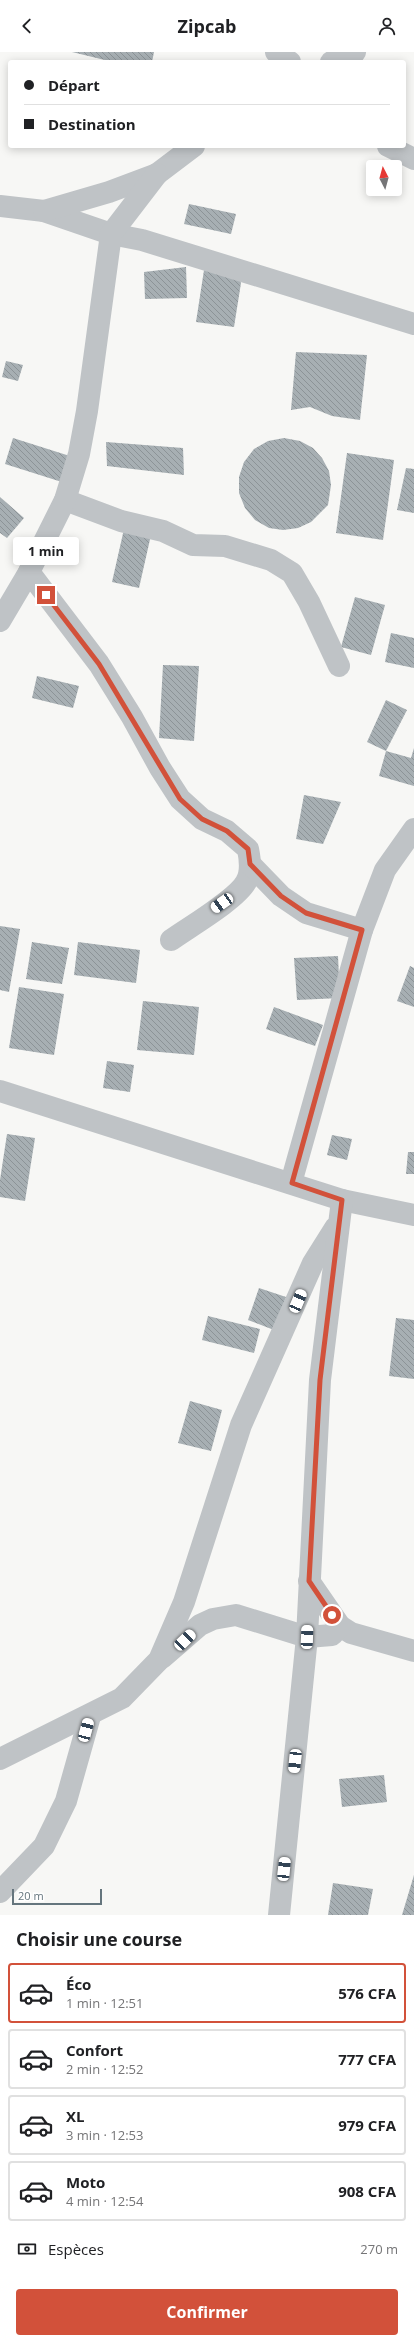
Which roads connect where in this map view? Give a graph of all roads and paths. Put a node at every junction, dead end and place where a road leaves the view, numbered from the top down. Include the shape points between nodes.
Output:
1 (276, 52) edge
2 (355, 52) edge
3 (287, 60) edge
4 (337, 60) edge
5 (191, 148) edge
6 (392, 148) edge
7 (414, 159) edge
8 (156, 174) junction
9 (0, 206) edge
10 (44, 211) junction
11 (111, 234) junction
12 (414, 324) edge
13 (65, 500) junction
14 (28, 572) junction
15 (0, 621) edge
16 (338, 666) dead end
17 (414, 829) edge
18 (250, 864) junction
19 (362, 930) junction
20 (171, 940) dead end
21 (0, 1091) edge
22 (292, 1183) junction
23 (342, 1200) junction
24 (414, 1215) edge
25 (339, 1222) junction
26 (309, 1581) junction
27 (340, 1626) junction
28 (307, 1637) junction
29 (414, 1651) edge
30 (159, 1660) junction
31 (90, 1716) junction
32 (0, 1759) edge
33 (0, 1892) edge
34 (279, 1915) edge

1 - 3 street
2 - 4 street
5 - 8 street
6 - 7 street
8 - 10 street via 108,192
8 - 11 street
9 - 10 street
10 - 11 street
11 - 12 street via 142,240
11 - 13 street via 87,411 79,454
13 - 14 street
13 - 16 street via 121,521 163,531 192,545 225,546 271,560 292,573 309,602
14 - 15 street
14 - 18 street via 99,664 180,799 202,819 227,831 248,849
17 - 19 street via 386,870
18 - 19 street via 281,896 306,913
18 - 20 street via 247,881 235,894
19 - 22 street
21 - 22 street
22 - 23 street
23 - 24 street
23 - 25 street
25 - 26 street via 320,1380
25 - 30 street via 313,1263 241,1425 184,1602
26 - 27 street
26 - 28 street
27 - 28 street via 332,1635
27 - 29 street via 351,1633
28 - 30 street via 236,1616 212,1619 200,1625
28 - 34 street
30 - 31 street via 122,1698
31 - 32 street via 50,1732
31 - 33 street via 66,1801 44,1846

